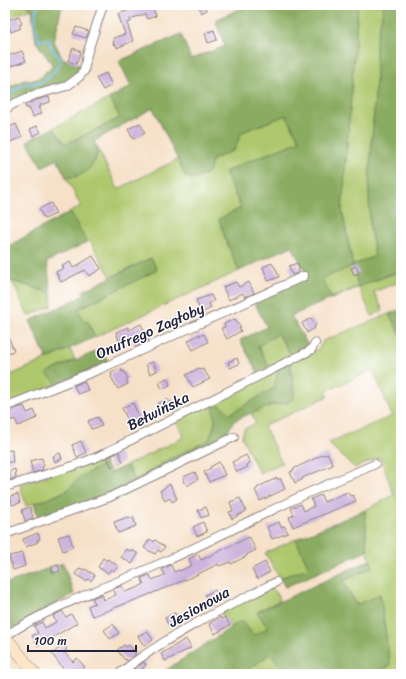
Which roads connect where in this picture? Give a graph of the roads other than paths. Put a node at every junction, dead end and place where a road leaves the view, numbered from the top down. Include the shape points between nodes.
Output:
1 (103, 5) edge
2 (5, 110) edge
3 (304, 276) dead end
4 (315, 343) dead end
5 (5, 407) edge
6 (234, 437) dead end
7 (375, 464) dead end
8 (5, 487) edge
9 (5, 534) edge
10 (276, 582) dead end
11 (5, 636) edge
12 (34, 674) edge
13 (119, 674) edge

1 - 2 street via 84,71 67,86 34,95
3 - 5 street, Onufrego Zagłoby via 100,369
4 - 8 street, Bełwińska via 311,350 97,456
6 - 9 street via 110,497
7 - 11 street via 308,493 212,541 73,600 28,621
10 - 13 street, Jesionowa via 223,608 144,654
11 - 12 main road

